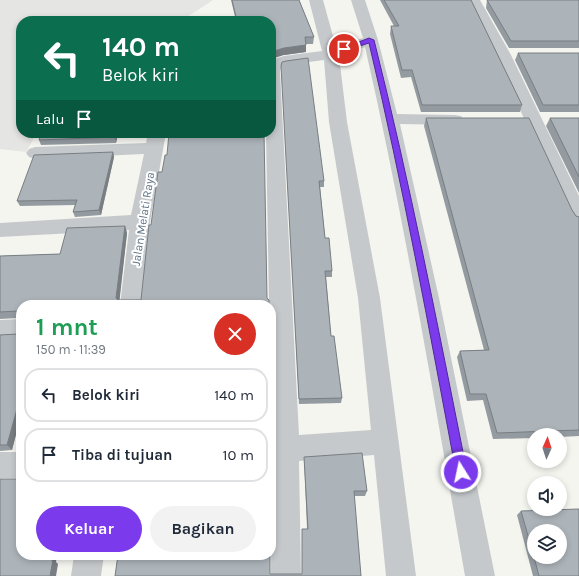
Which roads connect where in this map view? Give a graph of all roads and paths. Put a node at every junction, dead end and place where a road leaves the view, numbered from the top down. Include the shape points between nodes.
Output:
1 (316, 0) edge
2 (358, 0) edge
3 (479, 1) edge
4 (371, 40) junction
5 (331, 54) junction
6 (276, 63) edge
7 (390, 119) junction
8 (468, 120) edge
9 (273, 138) edge
10 (156, 140) edge
11 (35, 153) edge
12 (579, 217) edge
13 (140, 222) junction
14 (0, 230) edge
15 (132, 300) edge
16 (276, 300) edge
17 (276, 323) edge
18 (16, 329) edge
19 (0, 330) edge
20 (385, 442) junction
21 (278, 449) edge
22 (0, 465) edge
23 (16, 465) edge
24 (88, 560) edge
25 (86, 576) edge
26 (286, 576) edge
27 (400, 576) edge
28 (480, 576) edge

1 - 5 street
2 - 4 street
3 - 12 street via 510,55 533,120
4 - 5 street
4 - 7 street
5 - 6 street
5 - 20 street via 338,122 369,298
7 - 8 street
7 - 28 street via 430,305
9 - 16 street
10 - 11 street
10 - 13 street, Jalan Melati Raya
13 - 14 street
13 - 15 street, Jalan Melati Raya
17 - 21 street
18 - 19 street
20 - 21 street
20 - 27 street
21 - 26 street
22 - 23 street
24 - 25 street

